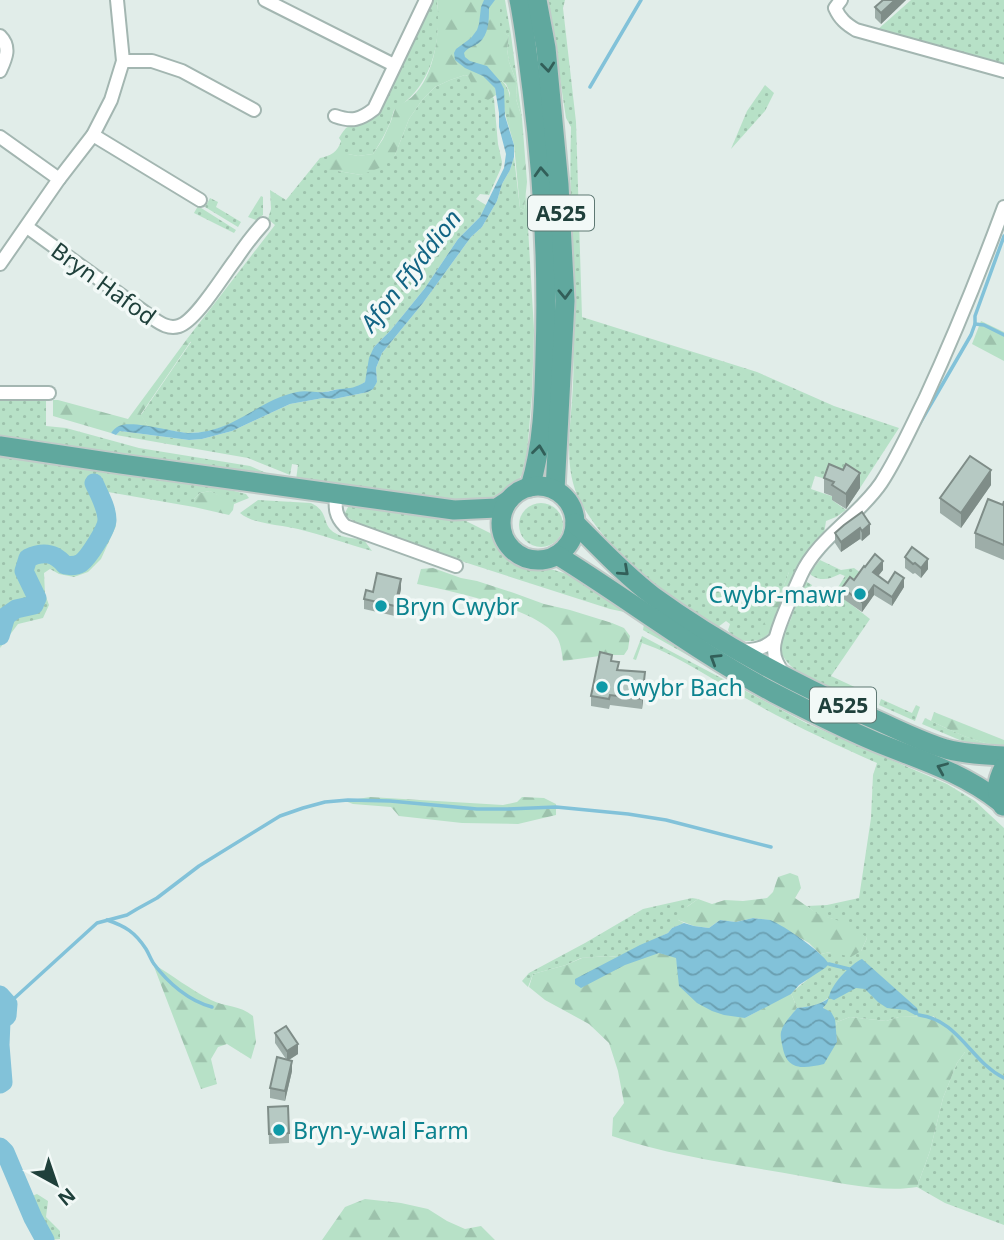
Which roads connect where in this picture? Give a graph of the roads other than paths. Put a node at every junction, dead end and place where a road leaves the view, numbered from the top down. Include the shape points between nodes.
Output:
1 (117, 0) edge
2 (265, 0) edge
3 (426, 0) edge
4 (519, 0) edge
5 (537, 0) edge
6 (841, 0) edge
7 (0, 36) edge
8 (123, 61) junction
9 (394, 65) junction
10 (0, 71) edge
11 (1004, 71) edge
12 (231, 98) junction
13 (254, 110) dead end
14 (237, 115) dead end
15 (340, 122) dead end
16 (93, 135) junction
17 (0, 137) edge
18 (59, 179) junction
19 (201, 200) dead end
20 (1004, 207) edge
21 (27, 227) junction
22 (254, 228) dead end
23 (0, 264) edge
24 (44, 389) dead end
25 (0, 393) edge
26 (0, 446) edge
27 (530, 487) junction
28 (555, 490) junction
29 (335, 495) junction
30 (509, 500) junction
31 (454, 510) junction
32 (575, 523) junction
33 (501, 527) junction
34 (557, 555) junction
35 (456, 566) dead end
36 (775, 639) junction
37 (739, 651) junction
38 (786, 677) junction
39 (1004, 756) edge
40 (1004, 767) edge
41 (1002, 805) edge

1 - 8 street
2 - 9 street
3 - 9 street
27 -> 4 main road, A525 via 543,412 546,264 539,144
5 -> 28 main road, A525 via 559,184 565,301
6 - 11 street via 835,8 838,16 856,30
7 - 10 street via 7,51
8 - 12 street via 152,61 182,71
8 - 16 street via 111,100
9 - 15 street via 374,109 356,120
12 - 13 street
12 - 14 street via 240,107
16 - 18 street
16 - 19 street via 175,192
17 - 18 street
18 - 21 street
20 - 36 street via 906,439 880,484 802,572
21 - 22 street, Bryn Hafod via 163,326 172,327 181,326 211,293
21 - 23 street
24 - 25 street
26 - 29 main road
27 - 28 main road
27 - 30 main road
28 - 32 main road via 571,506
29 - 31 main road
29 - 35 street via 335,510 345,526
30 - 31 main road via 497,508
30 - 33 main road
31 - 33 main road
32 - 34 main road via 567,547
32 -> 37 main road, A525 via 652,595
33 - 34 main road via 509,545 528,559
41 -> 34 main road, A525 via 964,777 839,724 751,680
36 - 37 street via 757,649
36 - 38 street via 777,665
37 - 38 main road, A525
38 - 39 main road, A525 via 945,748
40 - 41 main road, A525 via 997,791

